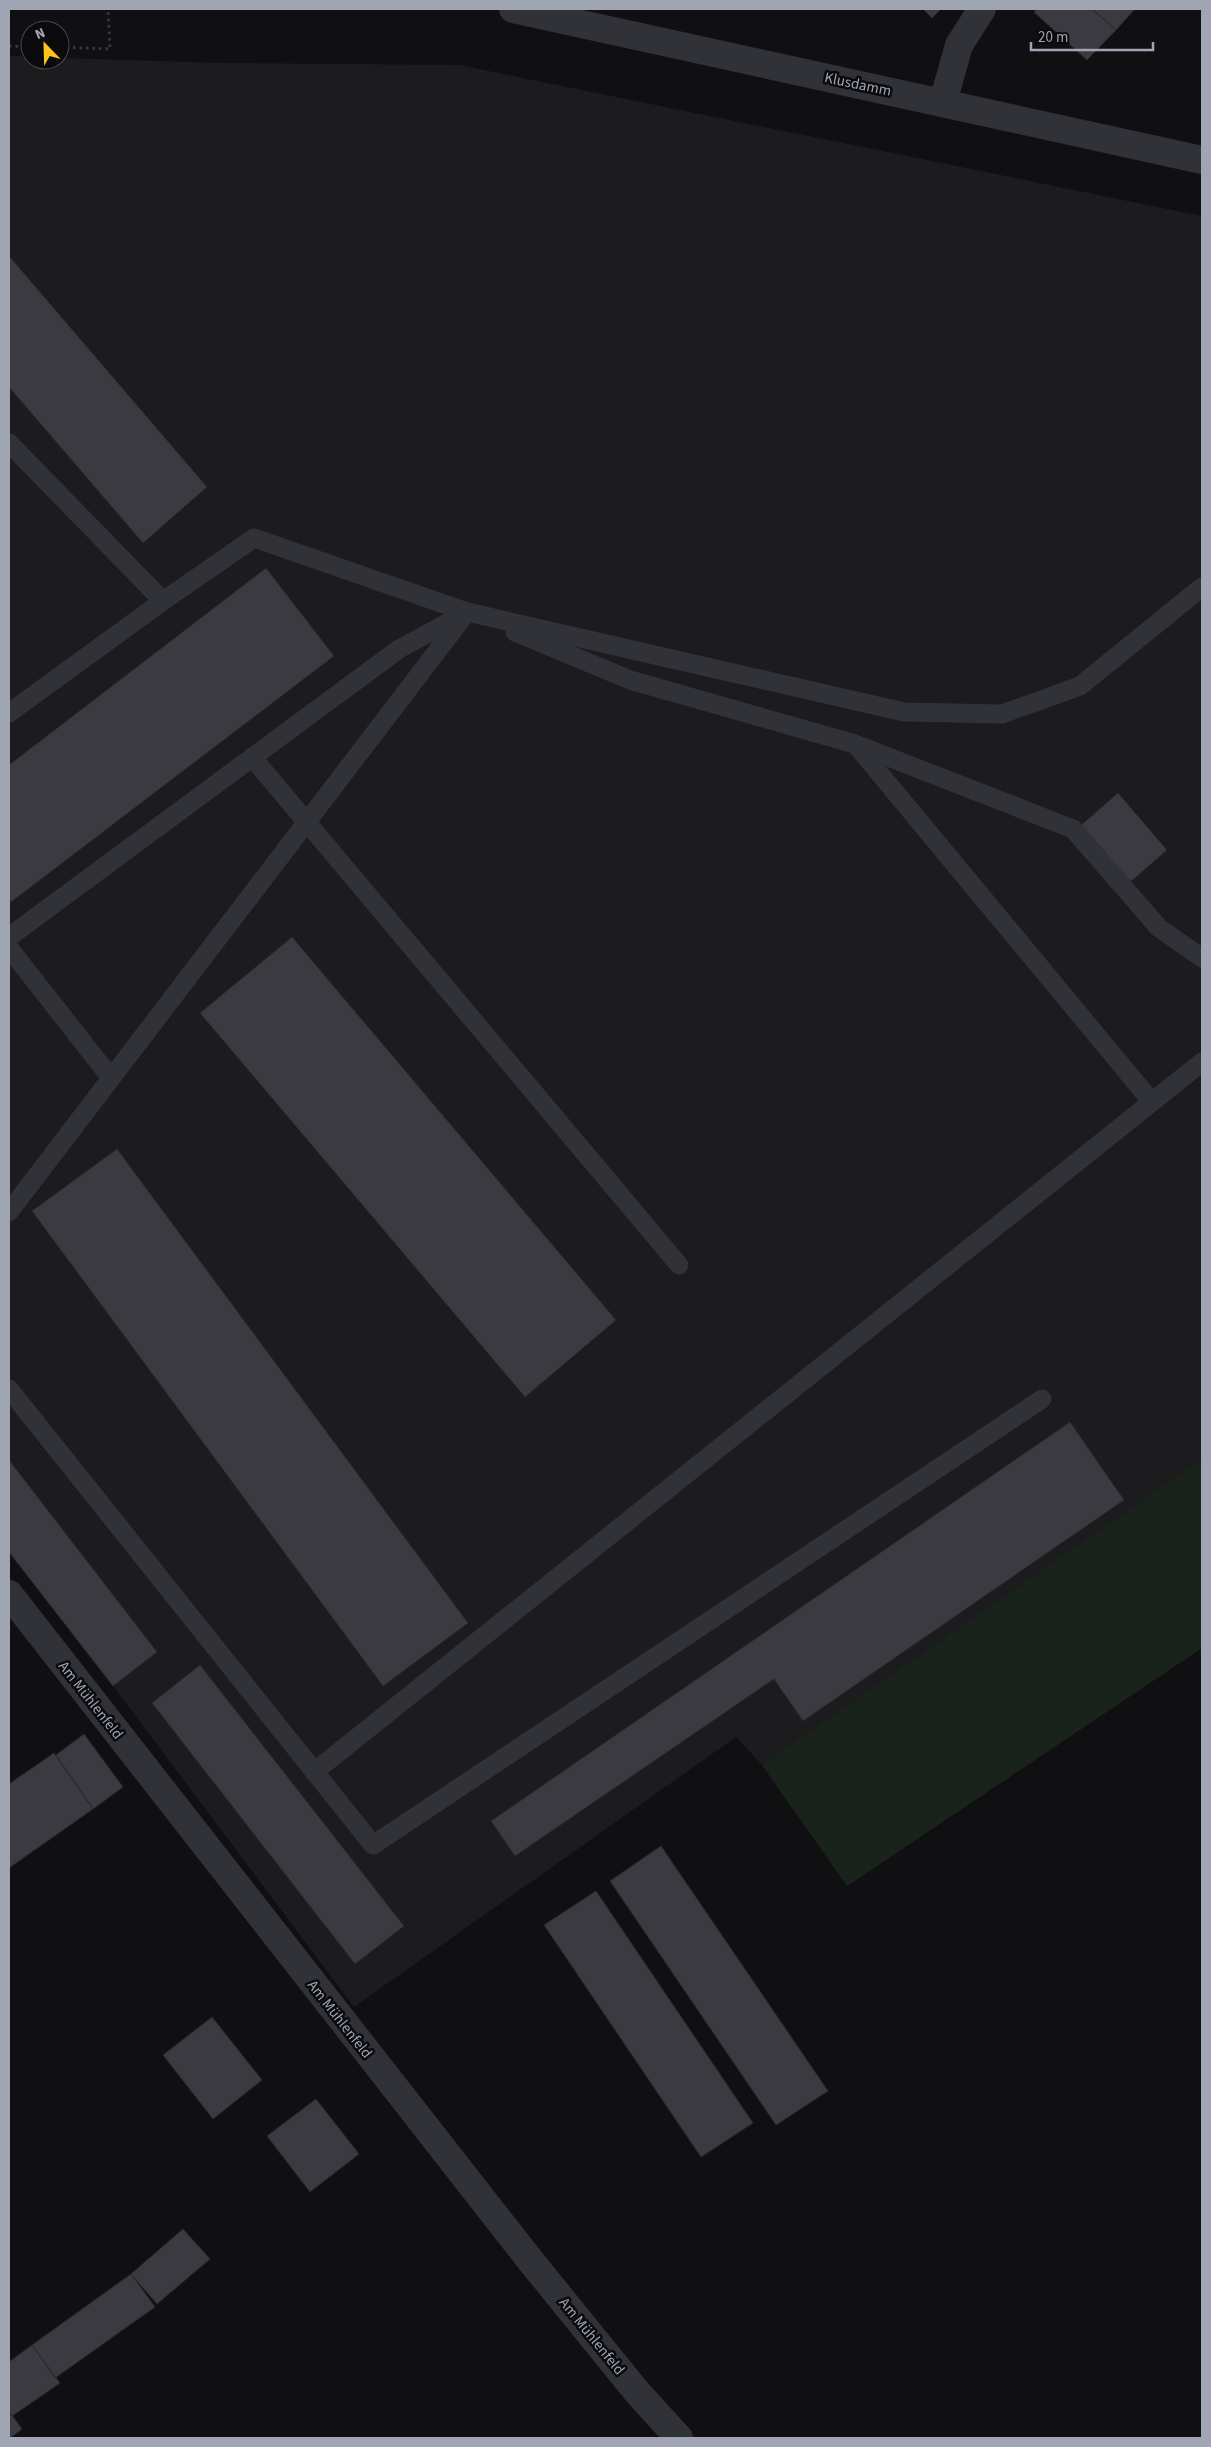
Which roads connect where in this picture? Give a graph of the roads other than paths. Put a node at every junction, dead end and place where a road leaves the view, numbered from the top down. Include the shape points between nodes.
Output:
1 (513, 9) edge
2 (982, 9) edge
3 (943, 102) junction
4 (1202, 160) edge
5 (9, 443) edge
6 (1202, 587) edge
7 (163, 601) junction
8 (468, 612) junction
9 (9, 713) edge
10 (855, 744) junction
11 (252, 757) junction
12 (307, 822) junction
13 (9, 937) edge
14 (9, 948) edge
15 (1202, 958) edge
16 (1202, 1062) edge
17 (111, 1078) junction
18 (1152, 1102) junction
19 (9, 1212) edge
20 (679, 1265) dead end
21 (9, 1389) edge
22 (1042, 1399) dead end
23 (9, 1594) edge
24 (314, 1772) junction
25 (679, 2438) edge

1 - 3 street, Klusdamm
2 - 3 street via 959,45
3 - 4 street, Klusdamm
5 - 7 lane
6 - 8 lane via 1080,686 1002,714 904,712
7 - 8 lane via 254,538
7 - 9 lane
8 - 10 lane via 630,680
8 - 11 lane via 399,649
8 - 12 lane
10 - 15 lane via 1073,830 1158,928
10 - 18 lane
11 - 12 lane
11 - 13 lane
12 - 17 lane
12 - 20 lane
14 - 17 lane
16 - 18 lane
17 - 19 lane
18 - 24 lane
21 - 24 lane
22 - 24 lane via 373,1845
23 - 25 street, Am Mühlenfeld via 530,2260 637,2392

